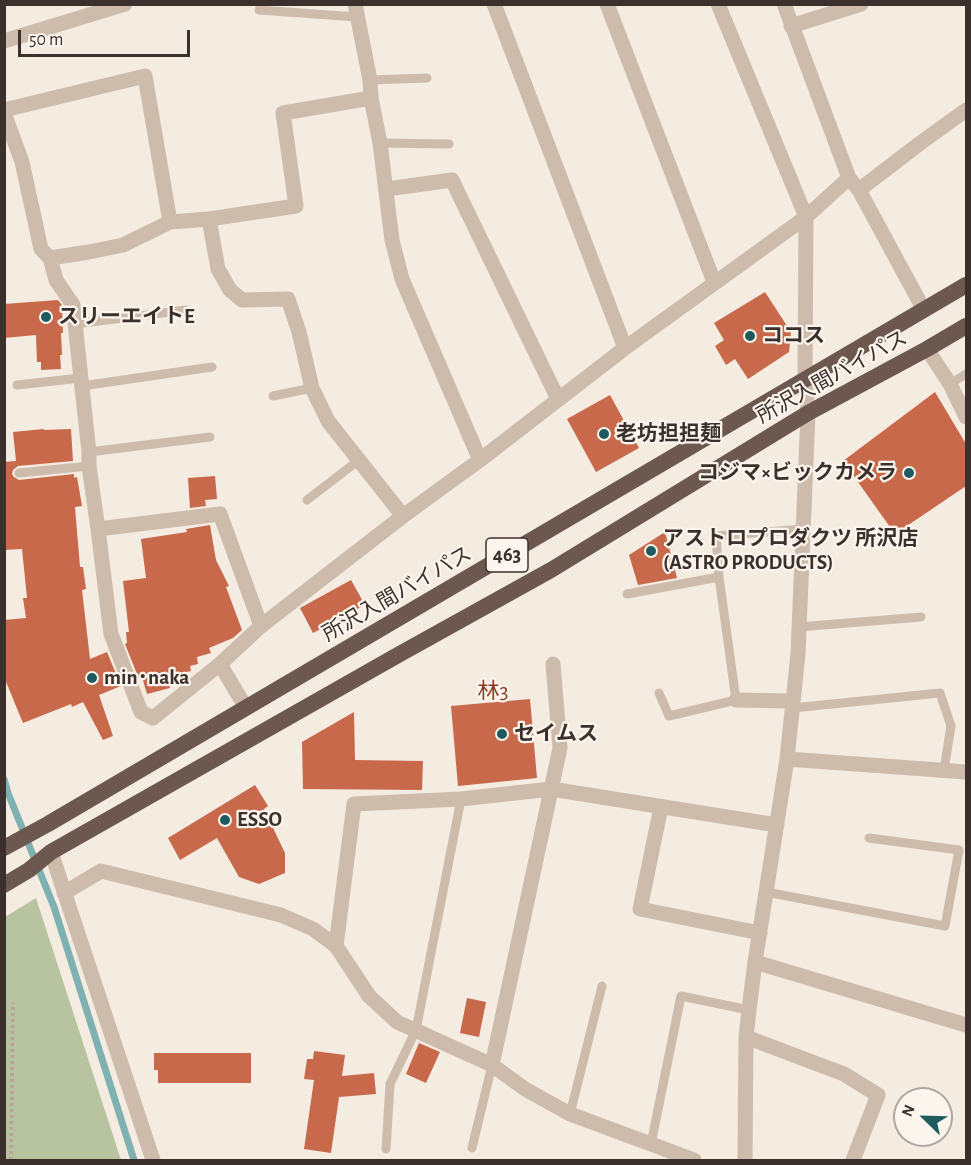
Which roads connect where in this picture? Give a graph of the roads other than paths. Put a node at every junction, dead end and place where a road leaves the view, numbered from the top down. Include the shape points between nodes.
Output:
1 (125, 4) edge
2 (494, 4) edge
3 (606, 4) edge
4 (718, 4) edge
5 (784, 4) edge
6 (861, 4) edge
7 (259, 10) dead end
8 (356, 11) edge
9 (791, 26) junction
10 (4, 40) edge
11 (427, 78) dead end
12 (370, 80) junction
13 (371, 98) junction
14 (966, 110) edge
15 (4, 112) edge
16 (380, 143) junction
17 (449, 144) dead end
18 (854, 184) junction
19 (387, 189) junction
20 (806, 217) junction
21 (208, 219) junction
22 (170, 222) junction
23 (50, 258) junction
24 (714, 282) junction
25 (966, 285) edge
26 (186, 310) dead end
27 (924, 310) junction
28 (75, 324) junction
29 (966, 326) edge
30 (624, 348) junction
31 (927, 349) junction
32 (212, 367) dead end
33 (966, 374) edge
34 (805, 381) junction
35 (81, 382) junction
36 (950, 384) junction
37 (17, 385) dead end
38 (312, 388) junction
39 (273, 396) dead end
40 (558, 399) junction
41 (808, 413) junction
42 (966, 417) edge
43 (210, 438) dead end
44 (89, 459) junction
45 (359, 460) junction
46 (480, 460) junction
47 (19, 473) dead end
48 (307, 500) dead end
49 (403, 516) junction
50 (98, 529) junction
51 (803, 529) junction
52 (719, 577) junction
53 (627, 594) dead end
54 (921, 617) dead end
55 (261, 626) junction
56 (799, 627) junction
57 (220, 664) junction
58 (553, 664) dead end
59 (659, 693) dead end
60 (736, 700) junction
61 (793, 705) junction
62 (246, 708) junction
63 (787, 759) junction
64 (944, 770) junction
65 (966, 772) edge
66 (551, 789) junction
67 (461, 799) junction
68 (661, 807) junction
69 (777, 825) junction
70 (869, 838) dead end
71 (4, 848) edge
72 (50, 853) junction
73 (4, 885) edge
74 (766, 892) junction
75 (64, 893) junction
76 (760, 933) junction
77 (336, 946) junction
78 (754, 963) junction
79 (602, 986) dead end
80 (749, 1010) junction
81 (966, 1025) edge
82 (416, 1030) junction
83 (746, 1037) junction
84 (492, 1065) junction
85 (570, 1114) junction
86 (651, 1144) junction
87 (472, 1148) dead end
88 (386, 1149) dead end
89 (153, 1161) edge
90 (694, 1161) edge
91 (745, 1161) edge
92 (853, 1161) edge

1 - 10 street
2 - 30 street
3 - 24 street
4 - 20 street
5 - 9 street
6 - 9 street
7 - 8 lane
8 - 12 street
9 - 18 street
11 - 12 lane
12 - 13 street
13 - 16 street
13 - 21 street via 283,113 296,206
14 - 18 street
15 - 22 street via 145,76
15 - 23 street via 22,162 41,249
16 - 17 lane
16 - 19 street
18 - 20 street
18 - 27 street
19 - 40 street via 452,180
19 - 46 street via 392,240 402,279
20 - 24 street
20 - 34 street
21 - 22 street
21 - 38 street via 218,269 230,290 242,300 288,298
22 - 23 street via 123,245
23 - 28 street via 57,280 73,305
24 - 30 street
25 - 27 highway, 所沢入間バイパス / 463
26 - 28 lane
27 - 34 highway, 所沢入間バイパス / 463
28 - 35 street
29 - 31 highway, 所沢入間バイパス / 463
30 - 40 street
31 - 36 street
31 - 41 highway, 所沢入間バイパス / 463
32 - 35 lane
33 - 36 lane
34 - 41 street
34 - 62 highway, 所沢入間バイパス / 463
35 - 37 lane
35 - 44 street
36 - 42 street
38 - 39 lane
38 - 45 street via 328,422
40 - 46 street
41 - 51 street
41 - 72 highway, 所沢入間バイパス / 463 via 551,570
43 - 44 lane
44 - 47 lane
44 - 50 street
45 - 48 lane
45 - 49 street
46 - 49 street
49 - 55 street
50 - 55 street via 220,514
50 - 57 street via 111,634 141,712 153,718
51 - 52 lane via 716,536
51 - 56 street
52 - 53 lane
52 - 60 lane
54 - 56 lane
55 - 57 street
56 - 61 street
57 - 62 street
58 - 66 street via 560,748
59 - 60 lane via 669,716
60 - 61 street
61 - 63 street
61 - 64 lane via 940,693 951,726
62 - 71 highway, 所沢入間バイパス / 463
63 - 64 street
63 - 69 street
64 - 65 street
66 - 67 street
66 - 68 street
66 - 84 street
67 - 77 street via 354,804
67 - 82 lane
68 - 69 street
68 - 76 street via 640,909
69 - 74 street
70 - 74 lane via 959,850 945,926
72 - 73 highway, 所沢入間バイパス / 463
72 - 75 street
74 - 76 street
75 - 77 street via 101,871 281,915 313,929
75 - 89 street
76 - 78 street
77 - 82 street via 369,996 397,1022
78 - 80 street
78 - 81 street
79 - 85 lane
80 - 83 street
80 - 86 lane via 681,996
82 - 84 street
82 - 88 lane via 390,1084
83 - 91 street
83 - 92 street via 844,1074 878,1095
84 - 85 street
84 - 87 lane
85 - 86 street
86 - 90 street

